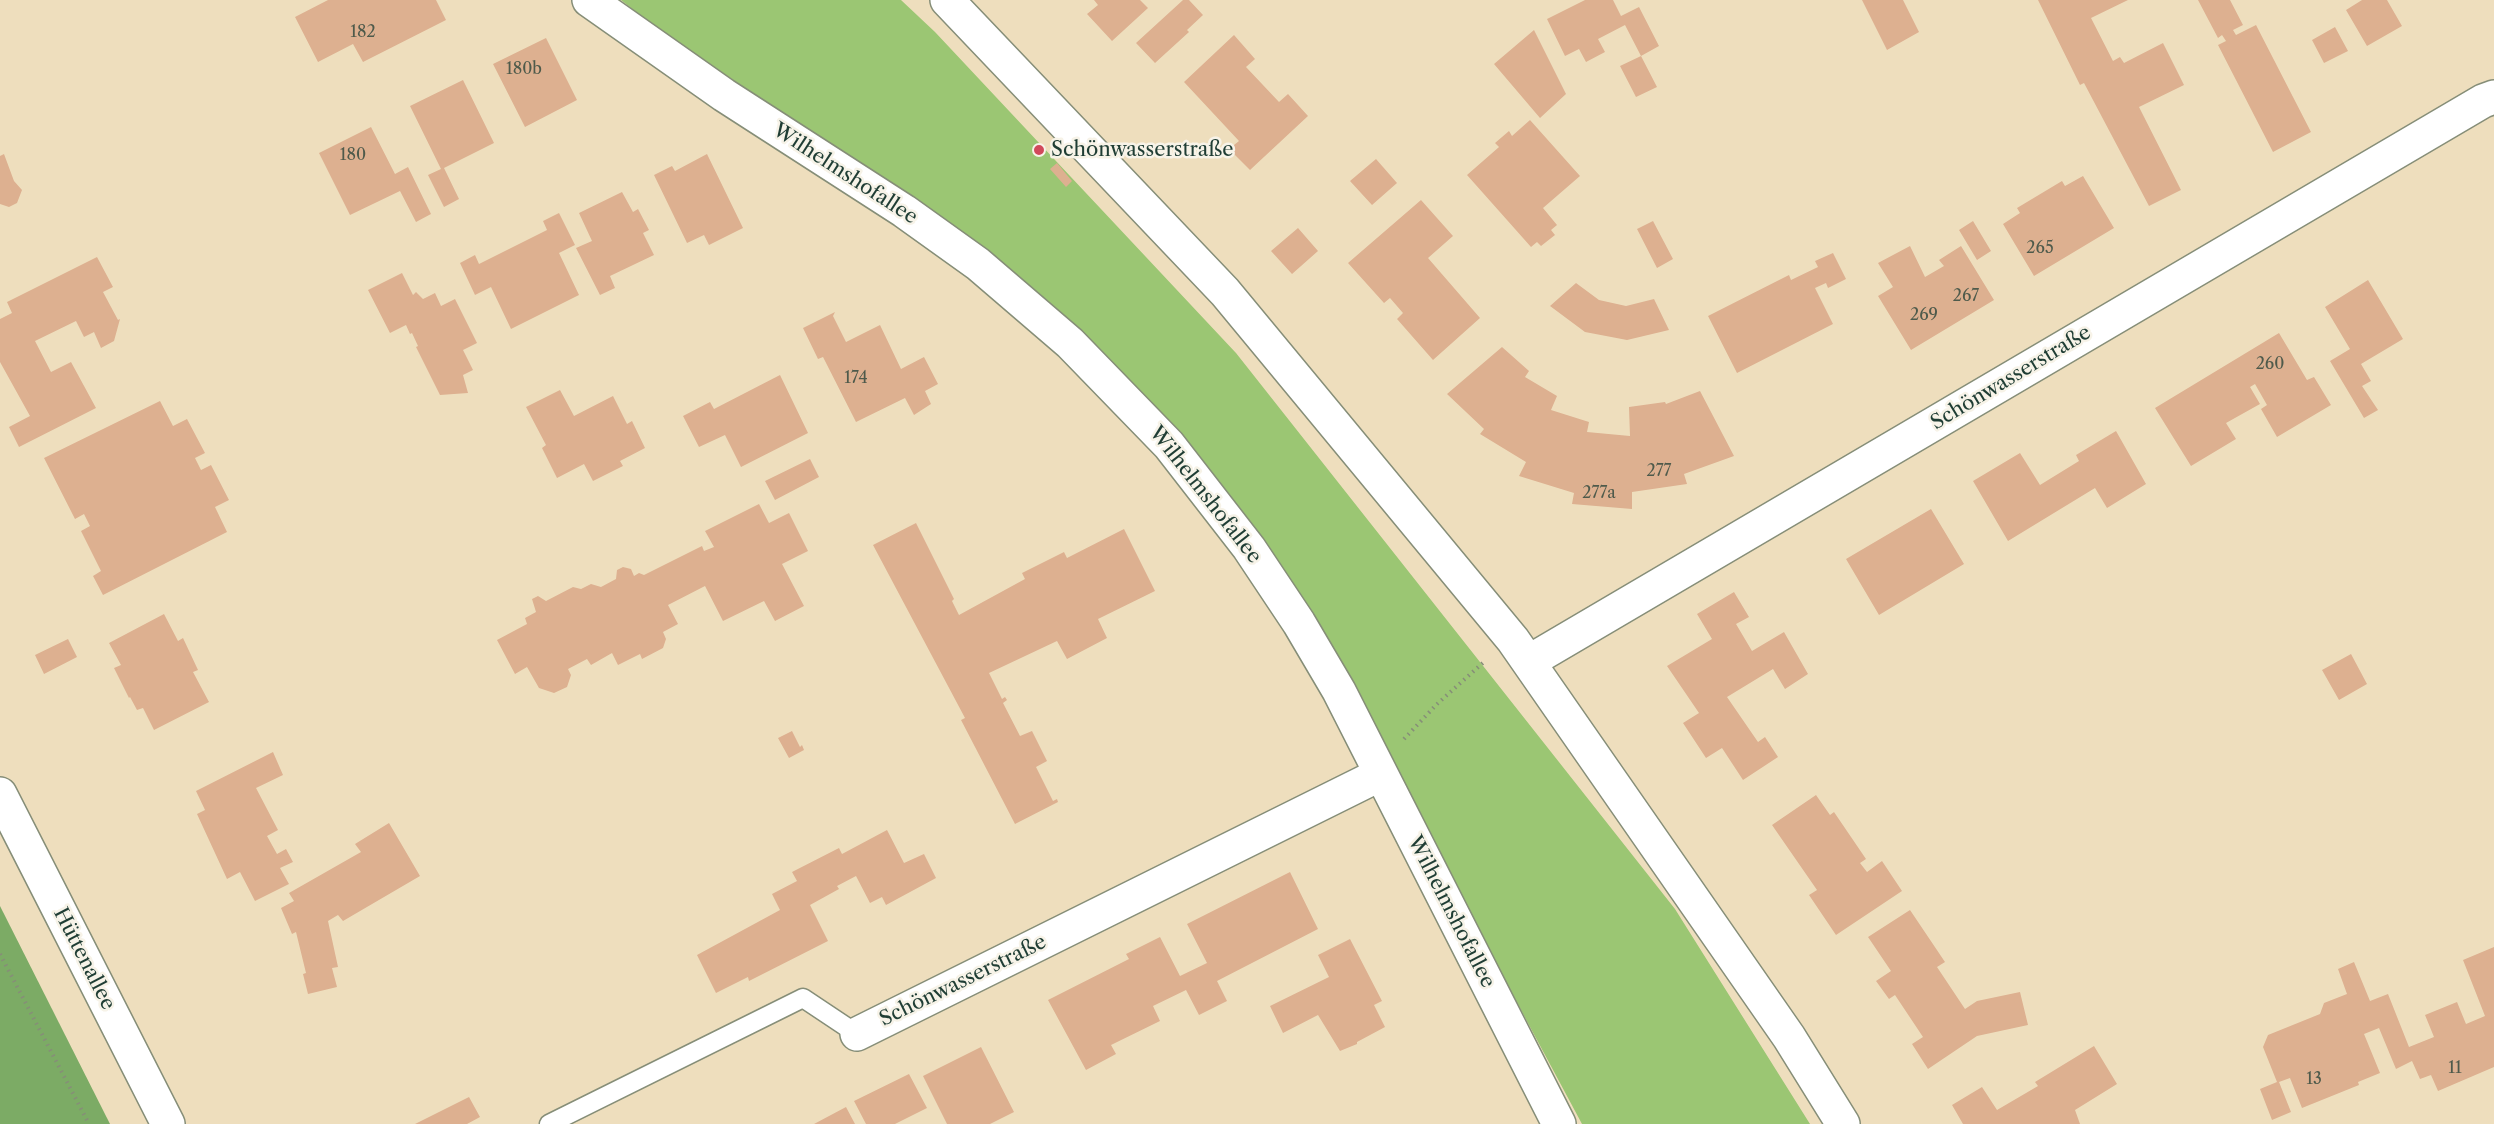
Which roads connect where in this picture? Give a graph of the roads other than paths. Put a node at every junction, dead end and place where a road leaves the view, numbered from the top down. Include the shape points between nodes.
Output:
1 (589, 0) edge
2 (948, 0) edge
3 (2494, 97) edge
4 (1521, 650) junction
5 (1378, 767) junction
6 (0, 794) edge
7 (857, 1034) joint
8 (168, 1124) edge
9 (549, 1124) edge
10 (1559, 1124) edge
11 (1843, 1124) edge

1 - 5 street, Wilhelmshofallee via 724,95 904,211 978,264 1070,343 1169,445 1249,548 1299,623
2 - 4 street via 1225,292
3 - 4 street, Schönwasserstraße
4 - 11 street via 1789,1037
5 - 7 street, Schönwasserstraße
5 - 10 street, Wilhelmshofallee
6 - 8 street, Hüttenallee
7 - 9 lane, Schönwasserstraße via 802,998

